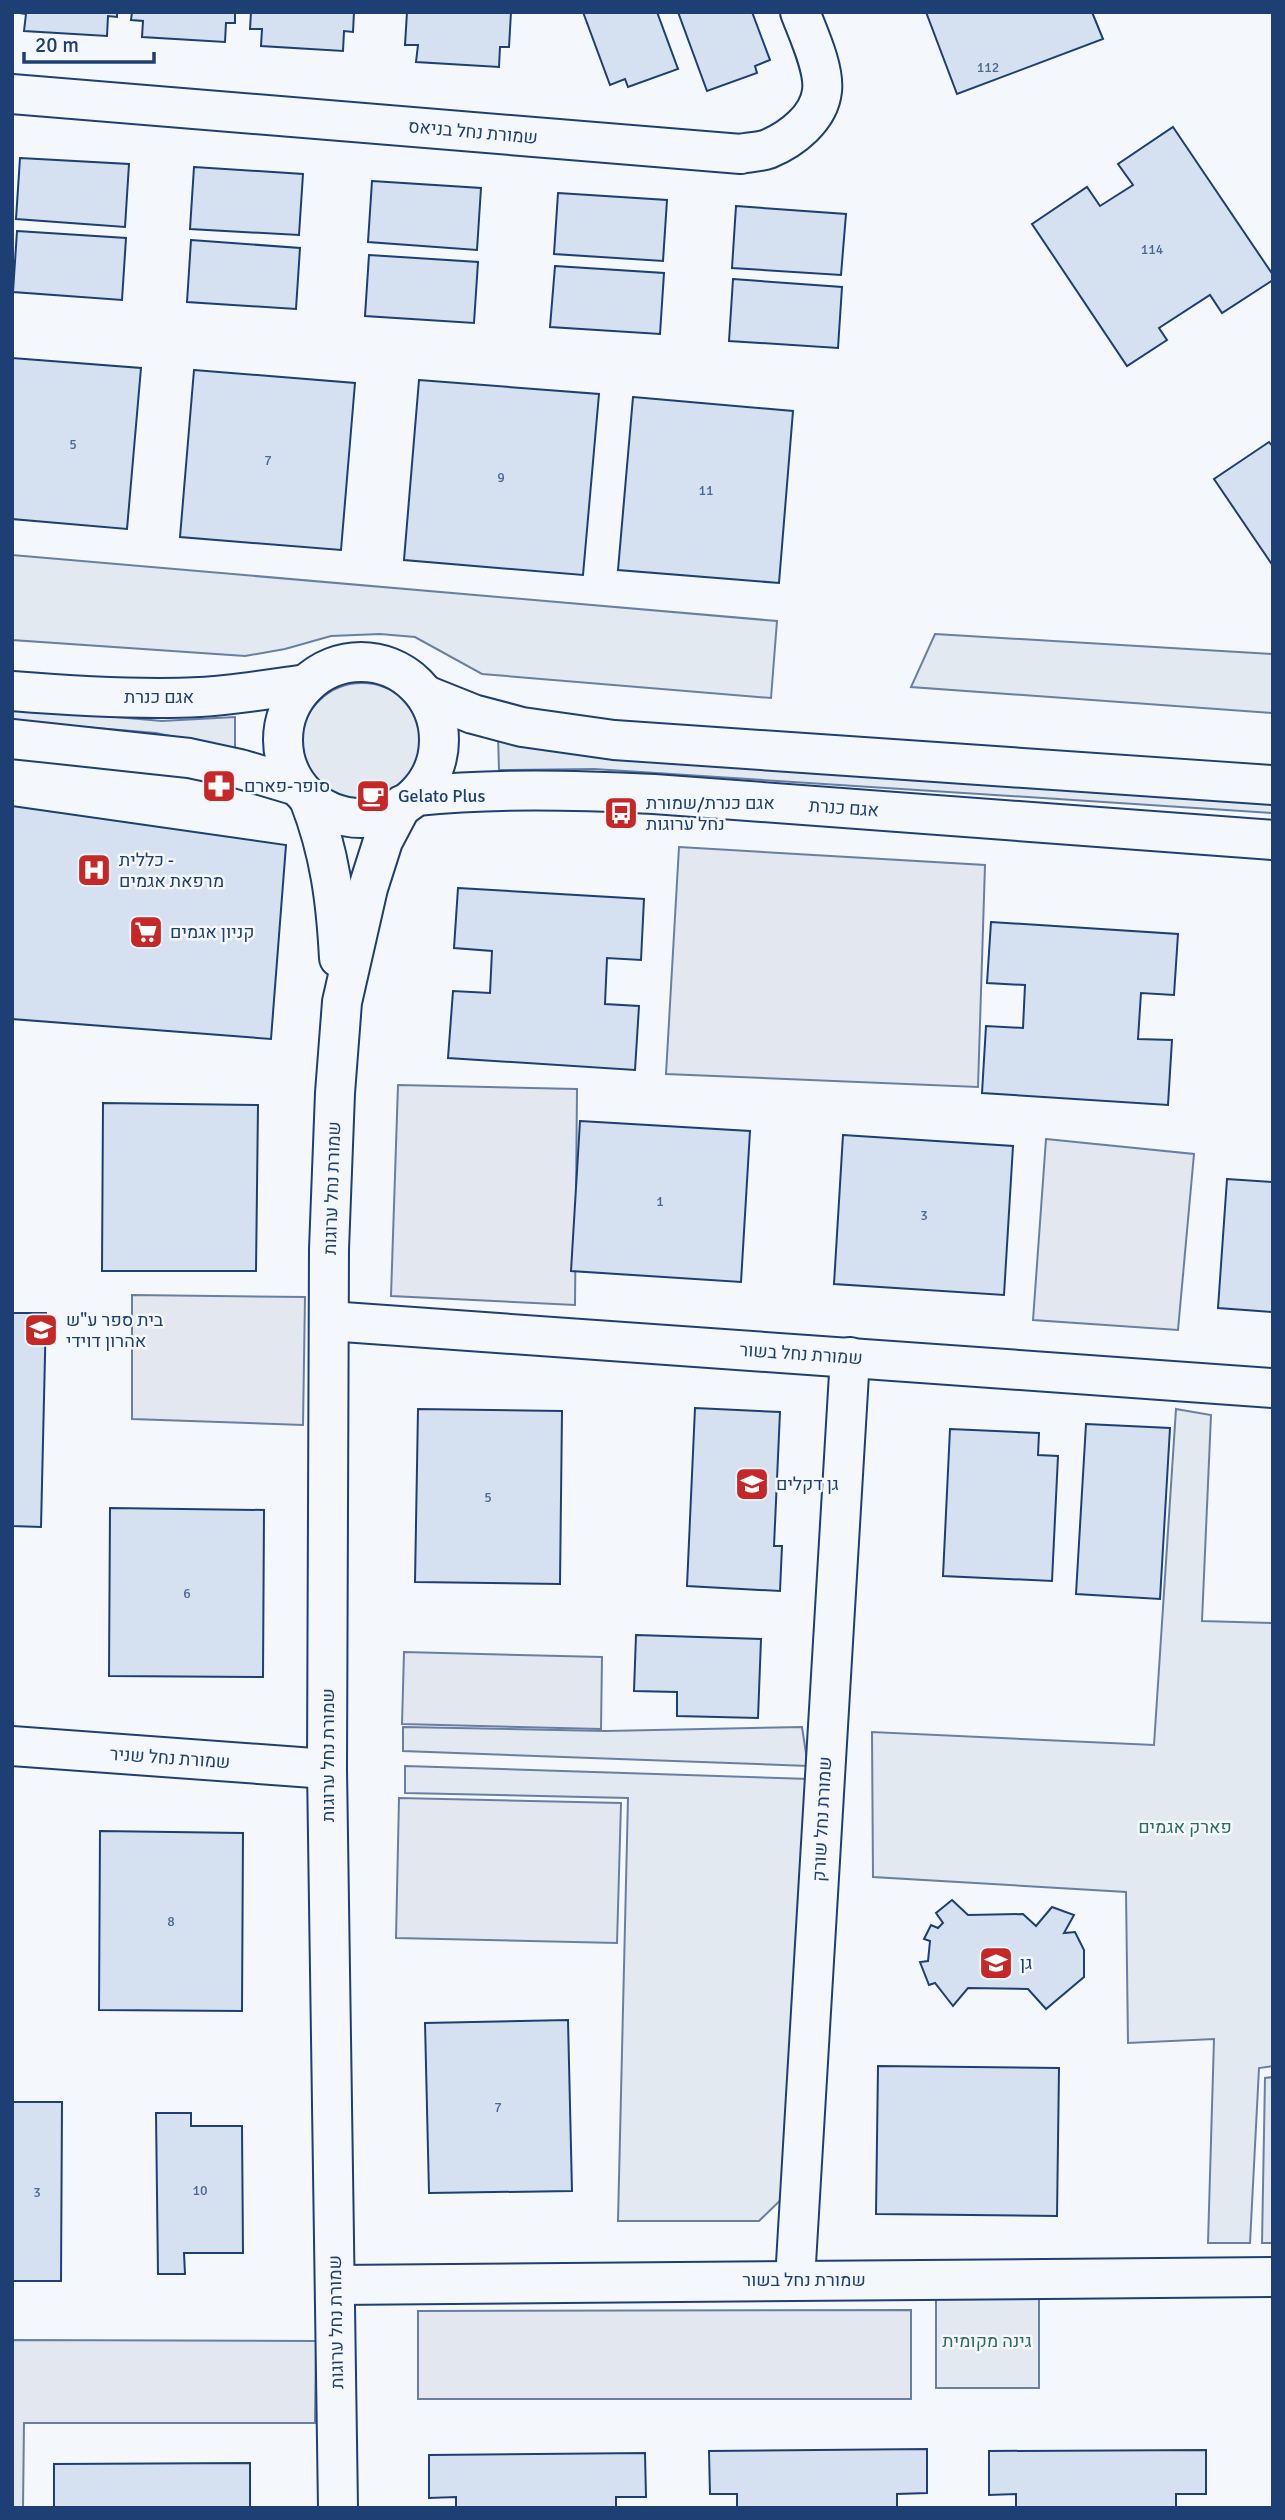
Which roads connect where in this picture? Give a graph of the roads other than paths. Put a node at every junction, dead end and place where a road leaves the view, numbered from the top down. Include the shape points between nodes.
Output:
1 (800, 12) edge
2 (12, 94) edge
3 (306, 684) junction
4 (12, 691) edge
5 (428, 696) junction
6 (12, 739) edge
7 (1273, 785) edge
8 (303, 792) junction
9 (409, 801) junction
10 (1273, 841) edge
11 (342, 1002) junction
12 (329, 1321) junction
13 (850, 1357) junction
14 (1273, 1388) edge
15 (12, 1746) edge
16 (327, 1769) junction
17 (1273, 2277) edge
18 (794, 2280) junction
19 (335, 2284) junction
20 (338, 2508) edge

1 - 2 street, שמורת נחל בניאס via 822,91 813,117 767,149 741,154
3 - 4 street, אגם כנרת via 198,697
3 - 5 street via 340,664 366,661 391,667
3 - 8 street via 286,714 282,740 286,765
5 - 7 street via 522,727 614,740
5 - 9 street via 440,737 437,758 430,777
6 - 8 street via 189,758 240,769
8 - 9 street via 346,817 372,818
8 - 11 street, שמורת נחל ערוגות via 322,832 335,898
9 - 10 street, אגם כנרת via 458,792 569,789
9 - 11 street, שמורת נחל ערוגות via 383,841
11 - 12 street, שמורת נחל ערוגות
12 - 13 street, שמורת נחל בשור
12 - 16 street, שמורת נחל ערוגות
13 - 14 street, שמורת נחל בשור
13 - 18 street, שמורת נחל שורק
15 - 16 street, שמורת נחל שניר
16 - 19 street, שמורת נחל ערוגות
17 - 18 street, שמורת נחל בשור
18 - 19 street, שמורת נחל בשור
19 - 20 street, שמורת נחל ערוגות

